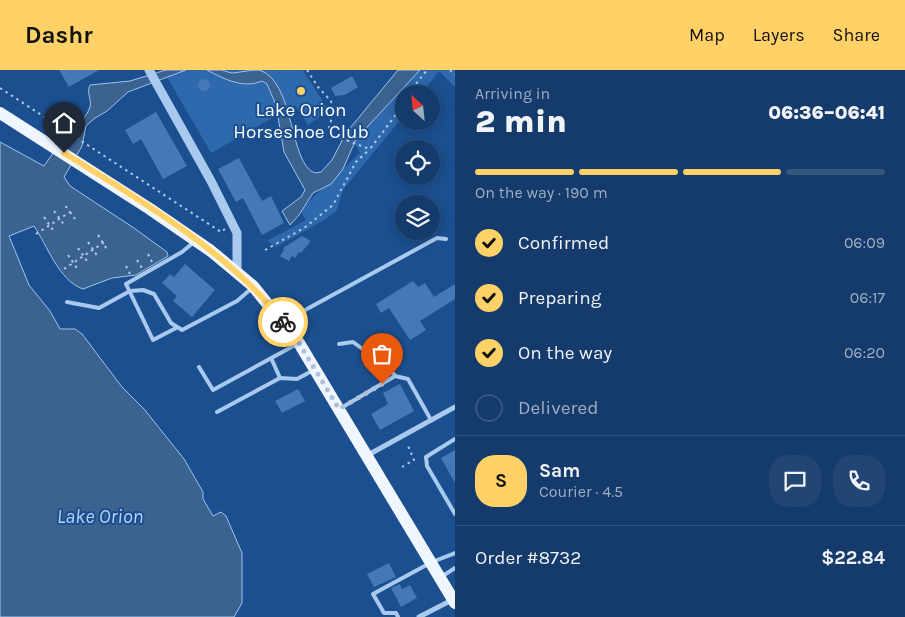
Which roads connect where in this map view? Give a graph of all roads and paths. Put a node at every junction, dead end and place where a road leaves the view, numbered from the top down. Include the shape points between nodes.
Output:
1 (149, 70) edge
2 (307, 70) edge
3 (427, 70) edge
4 (450, 70) edge
5 (455, 75) edge
6 (415, 85) edge
7 (0, 88) edge
8 (0, 113) edge
9 (395, 116) edge
10 (369, 149) junction
11 (64, 204) dead end
12 (54, 211) dead end
13 (70, 212) junction
14 (44, 218) dead end
15 (60, 218) junction
16 (75, 219) dead end
17 (232, 224) junction
18 (50, 225) junction
19 (65, 226) dead end
20 (55, 233) dead end
21 (36, 234) dead end
22 (98, 235) dead end
23 (446, 239) dead end
24 (196, 240) junction
25 (88, 242) dead end
26 (104, 242) junction
27 (78, 248) dead end
28 (93, 250) junction
29 (265, 250) dead end
30 (108, 251) dead end
31 (68, 255) dead end
32 (83, 256) junction
33 (98, 257) dead end
34 (137, 260) dead end
35 (73, 263) junction
36 (89, 264) dead end
37 (142, 268) dead end
38 (64, 269) dead end
39 (79, 271) dead end
40 (237, 272) junction
41 (253, 286) junction
42 (130, 291) junction
43 (67, 302) dead end
44 (283, 322) junction
45 (176, 328) junction
46 (299, 343) junction
47 (339, 344) dead end
48 (272, 360) junction
49 (200, 367) dead end
50 (315, 369) junction
51 (395, 376) junction
52 (280, 378) junction
53 (455, 407) edge
54 (339, 409) junction
55 (217, 412) dead end
56 (431, 420) junction
57 (455, 439) edge
58 (408, 446) dead end
59 (368, 455) junction
60 (402, 468) dead end
61 (455, 514) edge
62 (455, 553) edge
63 (432, 562) junction
64 (455, 568) edge
65 (441, 577) junction
66 (454, 601) edge
67 (398, 617) edge
68 (419, 617) edge

1 - 17 street
2 - 10 path via 331,101 330,134
3 - 6 path
4 - 5 path
7 - 17 path via 221,232
8 - 24 main road
9 - 10 path
10 - 29 path via 356,162 333,205 304,228
11 - 13 path
12 - 15 path
13 - 15 path
13 - 16 path
14 - 18 path
15 - 18 path
15 - 19 path
17 - 40 street via 237,233
18 - 20 path
18 - 21 path
22 - 26 path
23 - 44 lane via 437,238
24 - 40 main road
24 - 42 lane via 182,252 126,284
25 - 28 path
26 - 28 path
26 - 30 path
27 - 32 path
28 - 32 path
28 - 33 path
31 - 35 path
32 - 35 path
32 - 36 path
34 - 37 path
35 - 38 path
35 - 39 path
40 - 41 main road
41 - 44 main road
41 - 45 lane via 237,301 182,330
42 - 43 lane via 99,308
42 - 45 lane via 143,290 154,294
42 - 45 lane via 153,340
44 - 46 main road
46 - 48 lane
46 - 50 main road
47 - 51 lane via 353,342
48 - 49 lane via 213,390
48 - 52 lane
50 - 52 lane via 297,379
50 - 54 main road
51 - 54 lane
51 - 56 lane via 408,379
52 - 55 lane
53 - 56 street
54 - 59 main road
56 - 59 street
57 - 61 lane via 426,457 426,466
58 - 60 path via 414,460
59 - 63 main road
62 - 63 lane
63 - 65 main road
63 - 67 lane via 372,594 384,613 396,612
64 - 65 lane
65 - 66 main road
66 - 68 street

